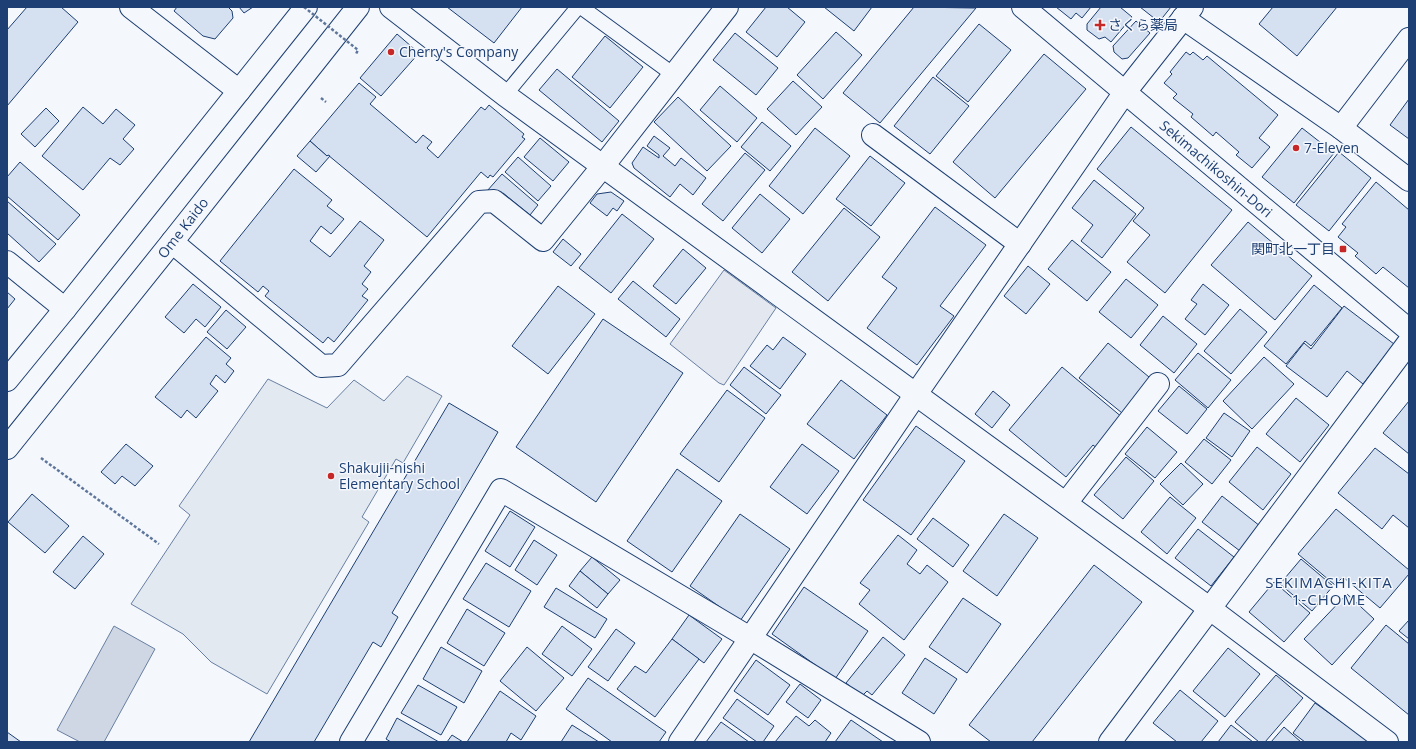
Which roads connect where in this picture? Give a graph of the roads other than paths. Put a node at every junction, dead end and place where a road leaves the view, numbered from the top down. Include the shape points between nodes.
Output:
1 (131, 7) edge
2 (305, 7) edge
3 (358, 7) edge
4 (391, 7) edge
5 (580, 7) edge
6 (727, 7) edge
7 (1023, 7) edge
8 (1188, 13) edge
9 (1409, 39) edge
10 (674, 75) junction
11 (239, 91) junction
12 (1125, 92) junction
13 (505, 95) junction
14 (1341, 128) junction
15 (873, 135) dead end
16 (603, 166) junction
17 (1409, 180) edge
18 (172, 242) junction
19 (1020, 244) junction
20 (7, 262) edge
21 (65, 309) junction
22 (1409, 330) edge
23 (1409, 342) edge
24 (7, 380) edge
25 (1158, 384) dead end
26 (916, 394) junction
27 (7, 448) edge
28 (1066, 503) junction
29 (1209, 608) junction
30 (750, 638) junction
31 (351, 742) edge
32 (680, 742) edge
33 (919, 742) edge
34 (1110, 742) edge
35 (1387, 742) edge

1 - 11 street
2 - 11 street
3 - 18 street, Ome Kaido
4 - 13 street
5 - 10 lane
5 - 13 lane
6 - 10 street
7 - 12 street, Sekimachikoshin-Dori
8 - 12 street
8 - 14 street
9 - 14 street
10 - 16 street
11 - 21 street
12 - 19 street
12 - 22 street, Sekimachikoshin-Dori
13 - 16 street
14 - 17 street
15 - 19 street
16 - 18 street via 543,240 494,201 479,202 338,365 322,366
16 - 26 street
18 - 27 street, Ome Kaido
19 - 26 street
20 - 21 street
21 - 24 street
23 - 29 street
25 - 28 street
26 - 28 street
26 - 30 street
28 - 29 street
29 - 34 street
29 - 35 street
30 - 31 street via 501,490
30 - 32 street
30 - 33 street

